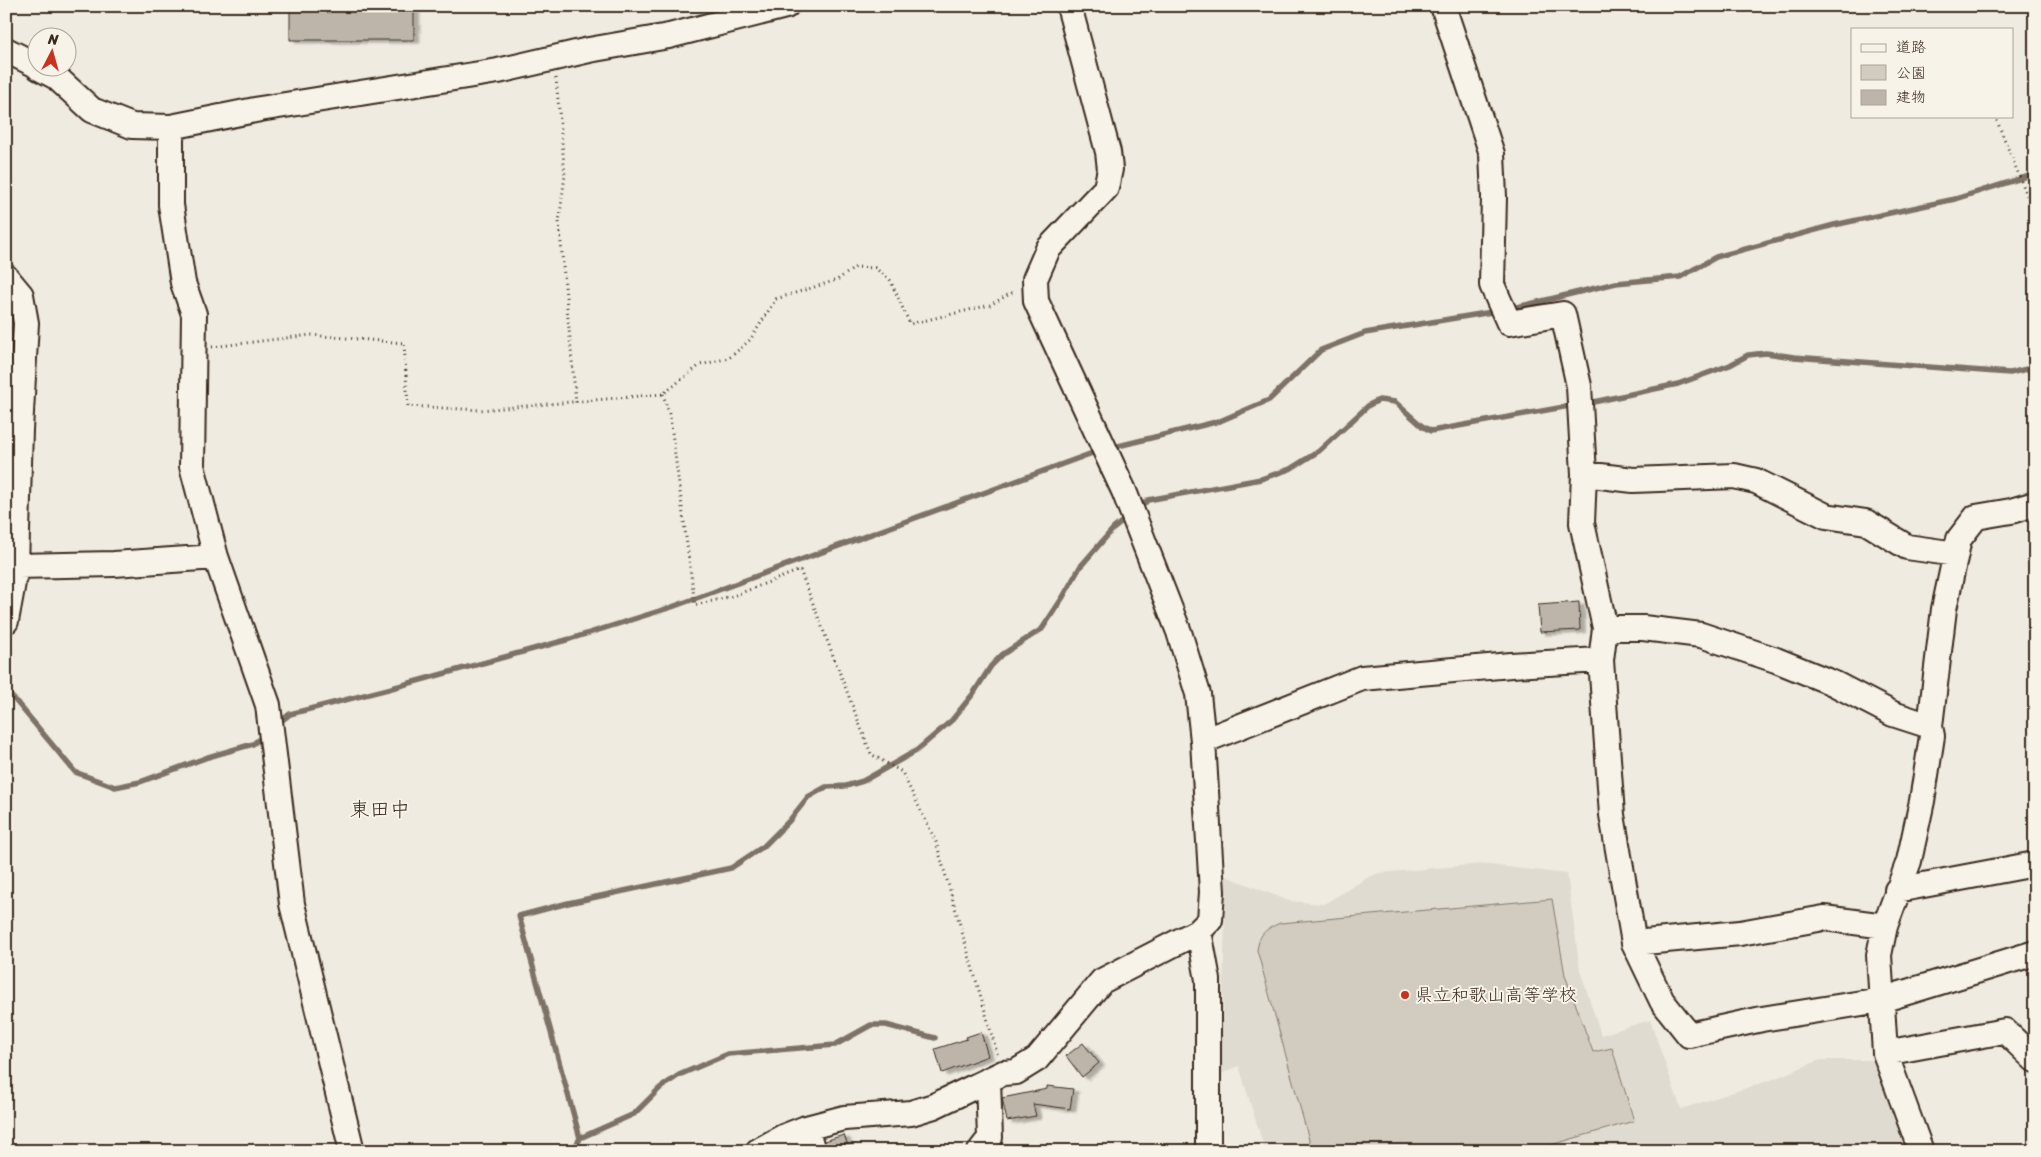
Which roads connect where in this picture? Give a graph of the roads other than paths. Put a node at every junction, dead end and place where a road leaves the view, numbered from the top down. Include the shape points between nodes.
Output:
1 (786, 6) edge
2 (1069, 6) edge
3 (1443, 6) edge
4 (6, 50) edge
5 (28, 62) edge
6 (57, 78) edge
7 (171, 127) junction
8 (6, 277) edge
9 (1584, 474) junction
10 (2035, 504) edge
11 (1956, 554) junction
12 (216, 557) junction
13 (16, 566) junction
14 (6, 621) edge
15 (1605, 628) junction
16 (1601, 660) junction
17 (1930, 726) junction
18 (1203, 741) junction
19 (2035, 864) edge
20 (1897, 890) junction
21 (1885, 926) junction
22 (1199, 931) junction
23 (1634, 943) junction
24 (2035, 953) edge
25 (1881, 1000) junction
26 (1886, 1053) junction
27 (2035, 1060) edge
28 (995, 1077) junction
29 (806, 1128) junction
30 (352, 1151) edge
31 (758, 1151) edge
32 (813, 1151) edge
33 (980, 1151) edge
34 (1208, 1151) edge
35 (1921, 1151) edge

1 - 7 street via 670,36 498,71 260,109
2 - 18 street via 1110,168 1106,188 1048,249 1035,279 1036,301 1124,491 1179,632 1198,694
3 - 9 street via 1492,154 1492,285 1508,323 1563,314 1579,386
4 - 5 street
6 - 7 street via 92,110 132,126
7 - 12 street via 171,205 183,282 194,314 192,466
8 - 13 street via 21,295 26,322
9 - 11 street via 1633,480 1734,476 1756,481 1826,516 1866,522 1907,546
9 - 15 street via 1582,523
10 - 11 street via 1976,517 1959,539
11 - 17 street via 1944,609
12 - 13 street
12 - 30 street via 268,704 292,904
13 - 14 street
15 - 16 street
15 - 17 street via 1643,628 1701,635 1776,660 1835,684 1893,714
16 - 18 street via 1362,678
16 - 23 street via 1612,814
17 - 20 street via 1932,736 1922,801 1909,862
18 - 22 street via 1212,892 1210,920
19 - 20 street
20 - 21 street
21 - 23 street via 1824,918 1740,933
21 - 25 street via 1879,954
22 - 28 street via 1102,981 1038,1059 1016,1072
22 - 34 street via 1208,980
23 - 25 street via 1662,1001 1689,1035 1762,1019
24 - 25 street
25 - 26 street
26 - 27 street via 2005,1031
26 - 35 street
28 - 29 street via 934,1106 911,1113 844,1118
28 - 33 street via 990,1138
29 - 31 street
29 - 32 street

